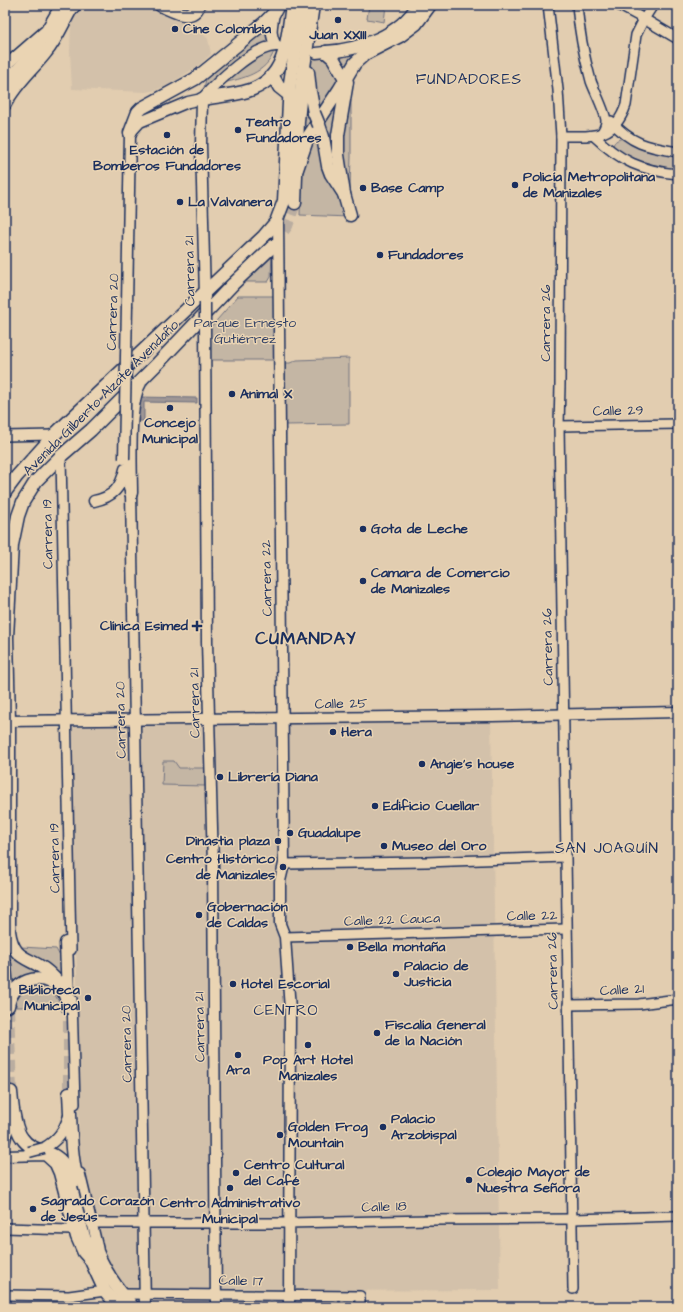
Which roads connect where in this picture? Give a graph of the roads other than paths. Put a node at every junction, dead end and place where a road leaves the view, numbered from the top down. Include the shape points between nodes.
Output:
1 (62, 5) edge
2 (75, 5) edge
3 (161, 5) edge
4 (199, 5) edge
5 (292, 5) edge
6 (302, 5) edge
7 (313, 5) edge
8 (418, 5) edge
9 (430, 5) edge
10 (548, 5) edge
11 (577, 5) edge
12 (618, 5) edge
13 (653, 5) edge
14 (276, 9) edge
15 (179, 10) edge
16 (644, 18) junction
17 (47, 30) junction
18 (309, 30) junction
19 (678, 39) edge
20 (5, 66) edge
21 (273, 76) junction
22 (345, 78) junction
23 (5, 83) edge
24 (289, 95) junction
25 (202, 99) junction
26 (5, 104) edge
27 (601, 107) junction
28 (615, 126) junction
29 (130, 133) junction
30 (561, 136) junction
31 (597, 136) junction
32 (678, 152) edge
33 (298, 169) junction
34 (678, 174) edge
35 (344, 194) junction
36 (296, 203) tunnel mouth
37 (350, 215) dead end
38 (278, 218) junction
39 (273, 246) tunnel mouth
40 (205, 298) junction
41 (145, 376) junction
42 (678, 424) edge
43 (559, 426) junction
44 (54, 435) junction
45 (5, 436) edge
46 (61, 456) junction
47 (125, 464) junction
48 (5, 492) edge
49 (131, 494) junction
50 (94, 501) dead end
51 (5, 605) edge
52 (7, 638) junction
53 (678, 712) edge
54 (563, 714) junction
55 (283, 719) junction
56 (135, 720) junction
57 (209, 720) junction
58 (7, 721) edge
59 (66, 721) junction
60 (565, 857) junction
61 (284, 864) junction
62 (566, 929) junction
63 (499, 931) joint
64 (285, 937) junction
65 (66, 943) dead end
66 (5, 966) edge
67 (678, 999) edge
68 (67, 1003) junction
69 (568, 1005) junction
70 (11, 1094) joint
71 (69, 1094) tunnel mouth
72 (70, 1112) junction
73 (5, 1140) edge
74 (44, 1151) junction
75 (5, 1155) edge
76 (678, 1216) edge
77 (573, 1219) junction
78 (216, 1222) junction
79 (91, 1223) junction
80 (144, 1223) junction
81 (288, 1223) junction
82 (5, 1228) edge
83 (74, 1228) junction
84 (95, 1260) junction
85 (573, 1289) dead end
86 (105, 1291) junction
87 (121, 1294) junction
88 (146, 1294) junction
89 (5, 1295) edge
90 (216, 1295) junction
91 (288, 1296) junction
92 (119, 1307) edge
93 (132, 1307) edge
94 (145, 1307) edge
95 (216, 1307) edge
96 (289, 1307) edge
97 (360, 1307) edge

1 - 17 main road
2 - 26 main road via 47,52 9,95
3 - 15 main road
4 - 15 main road via 188,15
5 - 21 main road via 285,52
6 - 24 main road, Avenida Gilberto Alzate Avendaño
7 - 18 main road
8 - 22 main road via 396,29 374,41 344,50 321,52 333,58
9 - 22 main road via 416,24 354,63
10 - 30 street, Carrera 26
11 - 27 street via 586,64
12 - 16 street
13 - 16 street
14 - 25 main road via 271,30 277,46 267,48 249,58 218,81
14 - 29 main road via 232,50 195,79 142,108
16 - 19 street
16 - 28 street via 636,35 626,105
17 - 20 main road
17 - 23 main road via 29,58
18 - 33 main road via 298,122
18 - 35 main road, bridge via 308,68 314,113 323,137 328,166
21 - 24 main road via 279,87
21 - 25 main road via 253,89
22 - 33 main road via 308,137
22 - 35 main road via 347,86 338,135
24 - 38 main road, Avenida Gilberto Alzate Avendaño via 285,191
25 - 29 main road via 192,100 140,122
25 - 40 main road, Carrera 21
27 - 28 street
27 - 31 street via 606,121 604,129
28 - 31 street
28 - 32 street via 648,147
29 - 47 main road, Carrera 20, bridge
30 - 31 street
30 - 43 street, Carrera 26
31 - 34 street via 607,149 640,167
33 - 36 main road
35 - 37 main road
38 - 40 main road, Avenida Gilberto Alzate Avendaño
38 - 55 main road, Carrera 22
39 - 41 main road, Avenida Gilberto Alzate Avendaño
40 - 44 main road, Avenida Gilberto Alzate Avendaño
40 - 57 main road, Carrera 21, bridge
41 - 46 main road, Avenida Gilberto Alzate Avendaño
41 - 49 main road via 133,401
42 - 43 street, Calle 29
43 - 54 street, Carrera 26
44 - 45 street
44 - 48 main road, Avenida Gilberto Alzate Avendaño
46 - 52 main road, Avenida Gilberto Alzate Avendaño via 36,481 18,516 12,544
46 - 59 street, Carrera 19
47 - 49 main road, Carrera 20
47 - 50 main road via 121,483 112,494
49 - 56 main road, Carrera 20
51 - 52 main road
52 - 58 main road, Avenida Gilberto Alzate Avendaño
53 - 54 main road, Calle 25
54 - 55 main road, Calle 25
54 - 60 street, Carrera 26
55 - 57 main road, Calle 25
55 - 61 main road, Carrera 22
56 - 57 main road, Calle 25
56 - 59 main road, Calle 25
56 - 80 main road, Carrera 20
57 - 78 main road, Carrera 21
58 - 59 main road, Calle 25
58 - 68 main road, Avenida Gilberto Alzate Avendaño via 10,939 19,954 54,978 61,987
59 - 79 street, Carrera 19 via 76,1154
60 - 61 street
60 - 62 street, Carrera 26
61 - 64 main road, Carrera 22 via 280,881 280,924
62 - 63 street, Calle 22
62 - 69 street, Carrera 26
63 - 64 street, Calle 22 Cauca
64 - 81 main road, Carrera 22 via 290,1010
65 - 68 main road
66 - 68 main road via 8,1007 11,995 20,984 38,979 49,981 58,987
67 - 69 street, Calle 21 via 639,1004
69 - 77 street, Carrera 26
70 - 73 main road
70 - 84 main road via 22,1139 33,1148 54,1155 64,1164 79,1220
71 - 72 main road
72 - 74 main road via 58,1138
72 - 84 main road via 73,1163
74 - 75 main road
74 - 75 main road, bridge
74 - 83 main road via 57,1168
76 - 77 street, Calle 18
77 - 81 street, Calle 18
77 - 85 street, Carrera 26
78 - 80 street, Calle 18
78 - 81 street, Calle 18
78 - 90 main road, Carrera 21
79 - 80 street, Calle 18
79 - 84 street, Carrera 19 via 99,1250
80 - 88 main road, Carrera 20
81 - 91 main road, Carrera 22
82 - 83 street
83 - 84 main road via 83,1253
84 - 86 main road
84 - 87 main road
86 - 89 street via 69,1296
86 - 92 main road
87 - 88 street, Calle 17
87 - 93 main road
88 - 90 street, Calle 17
88 - 94 main road, Carrera 20
90 - 91 street, Calle 17
90 - 95 main road, Carrera 21
91 - 96 main road, Carrera 22
91 - 97 street, Calle 17 via 360,1296

